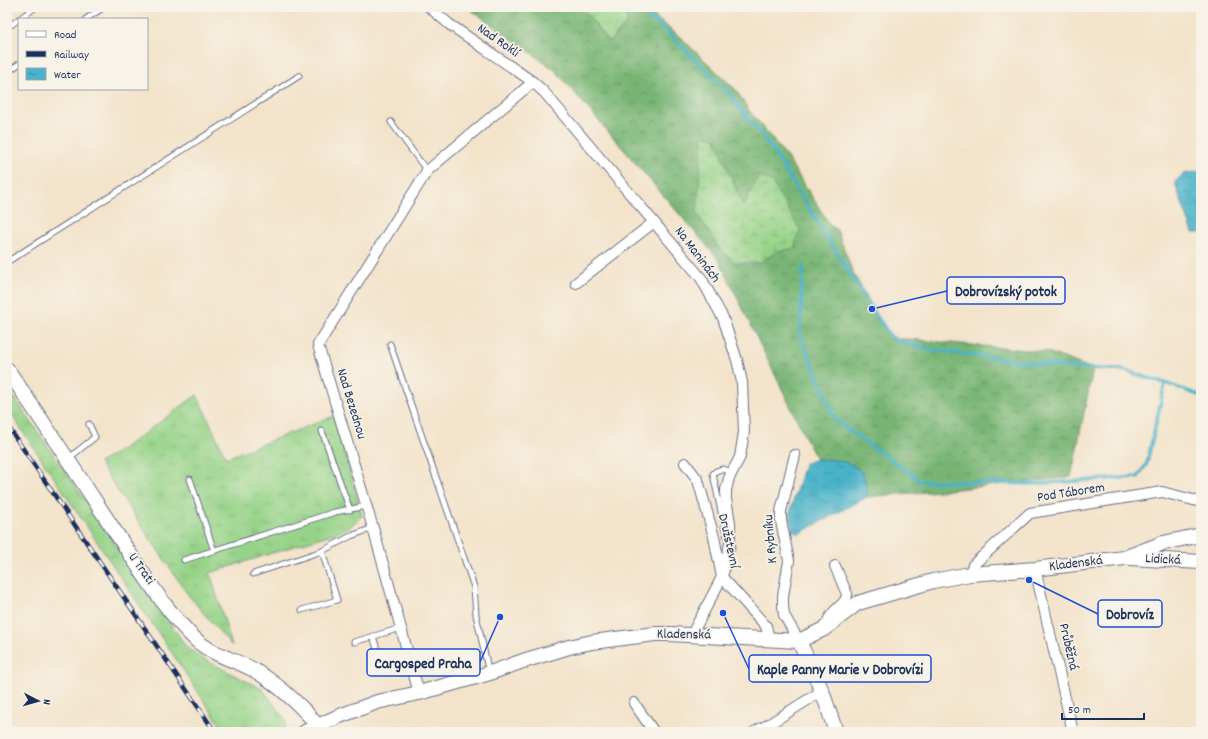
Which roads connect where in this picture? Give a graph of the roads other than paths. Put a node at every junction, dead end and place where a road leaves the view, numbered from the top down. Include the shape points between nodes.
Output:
1 (36, 7) edge
2 (104, 7) edge
3 (429, 7) edge
4 (20, 18) edge
5 (88, 18) edge
6 (18, 20) edge
7 (7, 28) edge
8 (18, 65) edge
9 (7, 72) edge
10 (299, 76) dead end
11 (533, 82) junction
12 (391, 122) dead end
13 (427, 170) junction
14 (654, 222) junction
15 (7, 262) edge
16 (576, 283) dead end
17 (390, 344) dead end
18 (7, 369) edge
19 (89, 424) dead end
20 (322, 431) dead end
21 (795, 455) dead end
22 (68, 460) junction
23 (686, 463) dead end
24 (733, 472) junction
25 (190, 479) dead end
26 (1201, 502) edge
27 (367, 506) junction
28 (350, 510) junction
29 (373, 528) junction
30 (1201, 535) edge
31 (730, 544) junction
32 (214, 551) junction
33 (322, 551) junction
34 (1124, 558) junction
35 (184, 560) dead end
36 (1201, 562) edge
37 (835, 566) dead end
38 (1035, 569) junction
39 (253, 574) dead end
40 (970, 574) junction
41 (722, 577) junction
42 (302, 610) dead end
43 (401, 628) junction
44 (824, 629) junction
45 (692, 634) junction
46 (373, 636) junction
47 (769, 638) junction
48 (799, 641) junction
49 (354, 642) dead end
50 (383, 669) dead end
51 (490, 674) junction
52 (822, 692) junction
53 (419, 693) junction
54 (634, 703) dead end
55 (315, 730) edge
56 (654, 732) edge
57 (754, 732) edge
58 (836, 732) edge
59 (1072, 732) edge

1 - 4 lane
2 - 5 lane
3 - 11 street, Nad Roklí via 449,24
6 - 7 lane
8 - 9 lane
10 - 15 lane
11 - 13 street, Nad Bezednou
11 - 14 street, Na Maninách
12 - 13 lane
13 - 27 street, Nad Bezednou via 318,344
14 - 16 street
14 - 24 street, Na Maninách via 701,278 723,318 737,360 742,382 744,432 740,457
17 - 51 lane via 474,587 476,615
18 - 22 street, U Trati
19 - 22 lane via 95,437
20 - 28 lane
21 - 48 street, K Rybníku via 781,511 781,521 789,561 783,596 784,616
22 - 55 street, U Trati via 170,612 195,639 216,654 252,669 286,693
23 - 41 street, Družstevní via 698,480
24 - 31 street, Na Maninách via 726,490
24 - 31 lane via 722,469 716,470 713,474
25 - 32 lane
26 - 40 street, Pod Táborem via 1162,492 1030,513 973,565
27 - 28 lane
27 - 29 street, Nad Bezednou
28 - 32 lane via 335,512
29 - 33 lane
29 - 43 street, Nad Bezednou
30 - 34 street, Kladenská via 1163,543
31 - 41 street, Na Maninách
32 - 35 lane
33 - 39 lane
33 - 42 lane via 337,600
34 - 36 street, Lidická
34 - 38 street, Kladenská
37 - 44 street via 847,598 832,613
38 - 40 street, Kladenská
38 - 59 street, Průběžná
40 - 44 street, Kladenská via 933,581 858,603
41 - 45 street, Na Maninách
41 - 47 street, Družstevní via 766,626
43 - 46 lane
43 - 53 street, Nad Bezednou
44 - 48 street, Kladenská
45 - 47 street, Kladenská
45 - 51 street, Kladenská via 655,634 592,642 523,661
46 - 49 lane
46 - 50 lane
47 - 48 street, Kladenská
48 - 52 street
51 - 53 street, Kladenská
52 - 57 street
52 - 58 street
53 - 55 street, Kladenská via 378,702 337,717
54 - 56 street

